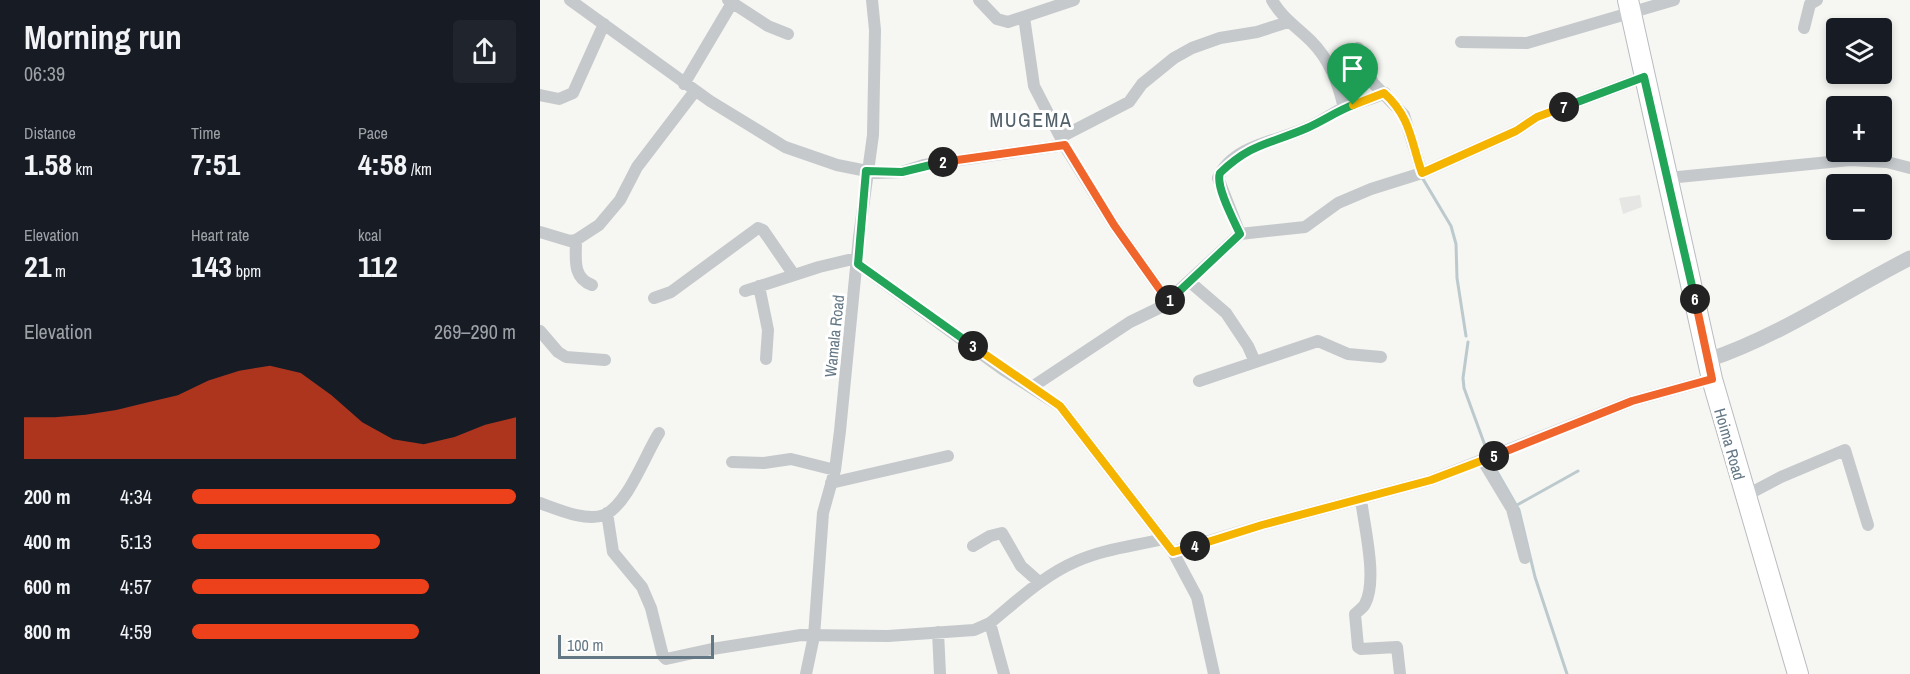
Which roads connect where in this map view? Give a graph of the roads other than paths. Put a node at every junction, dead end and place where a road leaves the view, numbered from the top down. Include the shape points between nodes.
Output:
1 (570, 0) edge
2 (872, 0) edge
3 (979, 0) edge
4 (1074, 0) edge
5 (1272, 0) edge
6 (1674, 0) edge
7 (1816, 0) edge
8 (730, 2) edge
9 (1629, 7) edge
10 (1024, 17) junction
11 (1288, 22) junction
12 (604, 24) junction
13 (1804, 28) dead end
14 (788, 34) dead end
15 (1461, 42) dead end
16 (1358, 48) dead end
17 (1644, 77) junction
18 (689, 88) junction
19 (1384, 93) junction
20 (540, 95) edge
21 (1344, 108) junction
22 (1063, 141) junction
23 (1910, 168) edge
24 (866, 171) junction
25 (1422, 173) junction
26 (1668, 178) junction
27 (540, 232) edge
28 (1240, 234) junction
29 (576, 240) junction
30 (1910, 258) edge
31 (858, 261) junction
32 (794, 275) junction
33 (1190, 282) junction
34 (592, 285) dead end
35 (759, 286) junction
36 (745, 291) dead end
37 (654, 298) dead end
38 (1168, 301) junction
39 (540, 331) edge
40 (1381, 357) dead end
41 (765, 359) dead end
42 (605, 360) dead end
43 (1255, 362) junction
44 (1710, 370) junction
45 (1199, 381) dead end
46 (1032, 387) junction
47 (659, 433) dead end
48 (948, 456) dead end
49 (1483, 461) junction
50 (732, 462) dead end
51 (833, 477) junction
52 (1745, 496) junction
53 (1361, 499) junction
54 (540, 503) edge
55 (608, 513) junction
56 (1868, 525) dead end
57 (1162, 539) junction
58 (973, 546) dead end
59 (1173, 552) junction
60 (1525, 558) dead end
61 (1040, 582) junction
62 (990, 623) junction
63 (938, 632) junction
64 (814, 636) junction
65 (806, 674) edge
66 (940, 674) edge
67 (1004, 674) edge
68 (1214, 674) edge
69 (1400, 674) edge
70 (1798, 674) edge

1 - 12 street
2 - 24 street, Wamala Road via 873,135
3 - 10 street via 997,19 1008,22
4 - 10 street
5 - 11 street
6 - 9 street
7 - 13 street via 1810,4
8 - 14 street
8 - 18 street
9 - 15 street via 1527,43
9 - 17 main road, Hoima Road
10 - 22 street via 1034,86
11 - 21 street via 1328,63
11 - 22 street via 1192,48 1142,84 1129,102
12 - 18 street
12 - 20 street via 573,93 559,99
16 - 19 street via 1373,83
17 - 25 street via 1537,117 1516,131
17 - 26 main road, Hoima Road
18 - 24 street via 785,147
18 - 29 street via 620,200 599,225
19 - 21 street
19 - 25 street via 1404,115
21 - 28 street via 1309,127 1243,153 1220,173 1222,193
22 - 24 street via 902,172
22 - 38 street via 1114,225
23 - 26 street via 1850,160
24 - 31 street, Wamala Road
25 - 28 street via 1338,203 1305,227
26 - 44 main road, Hoima Road
27 - 29 street
28 - 33 street
29 - 34 street via 578,275
30 - 44 street
31 - 32 street
31 - 46 street via 1002,369
31 - 51 street, Wamala Road
32 - 35 street
32 - 37 street via 758,228 671,292
33 - 38 street
33 - 43 street via 1226,313
35 - 36 street
35 - 41 street via 768,330
38 - 46 street
39 - 42 street via 566,357
40 - 43 street via 1348,354 1318,340
43 - 45 street
44 - 49 street
44 - 52 main road, Hoima Road
46 - 57 street via 1060,406
47 - 55 street via 626,494
48 - 51 street
49 - 53 street
49 - 60 street via 1512,509
50 - 51 street via 791,459
51 - 64 street, Wamala Road via 823,513
52 - 56 street via 1845,450
52 - 70 main road, Hoima Road
53 - 59 street
53 - 69 street via 1369,587 1365,605 1355,614 1358,647 1397,647
54 - 55 street via 592,516
55 - 64 street via 613,552 642,588 666,659
57 - 59 street
57 - 61 street via 1077,561
58 - 61 street via 1002,533 1022,566
59 - 68 street via 1197,597
61 - 62 street
62 - 63 street via 974,630
62 - 67 street
63 - 64 street
63 - 66 street
64 - 65 street, Wamala Road

